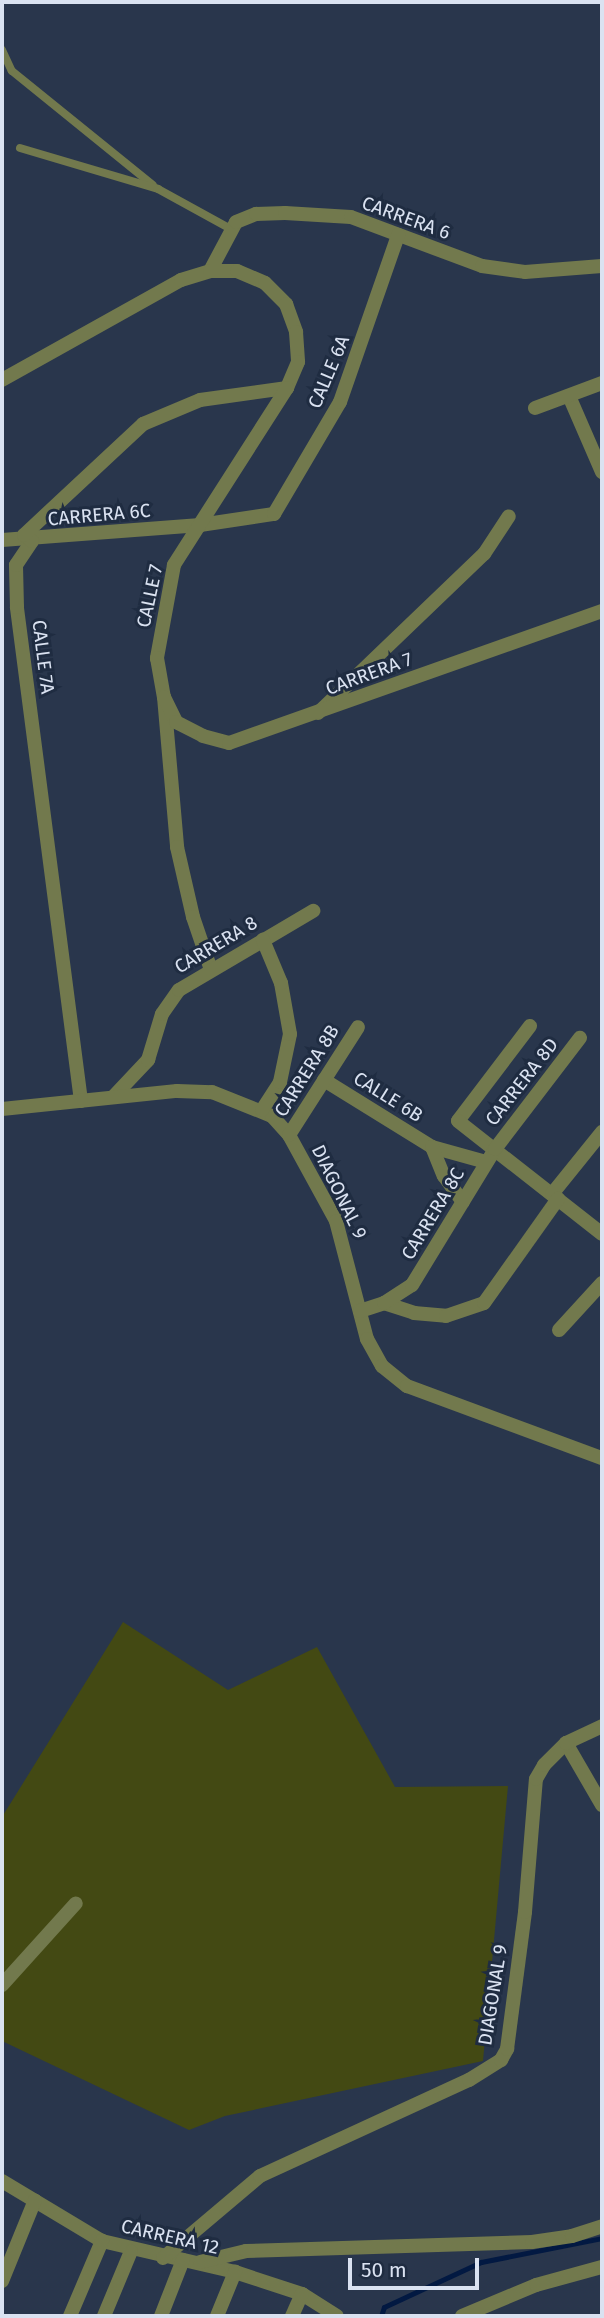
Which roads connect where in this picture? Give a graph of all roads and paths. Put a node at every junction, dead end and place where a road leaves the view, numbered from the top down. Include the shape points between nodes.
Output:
1 (2, 50) edge
2 (20, 148) dead end
3 (158, 189) junction
4 (229, 228) junction
5 (398, 235) junction
6 (602, 267) edge
7 (210, 271) junction
8 (2, 380) edge
9 (602, 383) edge
10 (287, 388) junction
11 (569, 396) junction
12 (535, 408) dead end
13 (602, 472) edge
14 (274, 514) joint
15 (509, 516) dead end
16 (200, 525) junction
17 (2, 540) edge
18 (32, 541) junction
19 (602, 611) edge
20 (164, 697) junction
21 (316, 714) junction
22 (313, 911) dead end
23 (263, 940) junction
24 (211, 970) junction
25 (530, 1026) dead end
26 (358, 1027) dead end
27 (580, 1038) dead end
28 (324, 1080) junction
29 (113, 1097) junction
30 (81, 1101) junction
31 (2, 1110) edge
32 (262, 1111) junction
33 (602, 1132) edge
34 (289, 1135) junction
35 (432, 1147) junction
36 (495, 1149) junction
37 (486, 1162) junction
38 (555, 1197) junction
39 (463, 1202) junction
40 (602, 1234) edge
41 (602, 1283) edge
42 (384, 1303) junction
43 (360, 1311) junction
44 (559, 1330) dead end
45 (602, 1458) edge
46 (602, 1726) edge
47 (566, 1743) junction
48 (602, 1805) edge
49 (76, 1903) dead end
50 (2, 1985) edge
51 (2, 2181) edge
52 (35, 2200) junction
53 (602, 2226) edge
54 (102, 2241) junction
55 (131, 2251) junction
56 (163, 2258) junction
57 (183, 2260) junction
58 (200, 2262) junction
59 (602, 2267) edge
60 (235, 2272) junction
61 (2, 2281) edge
62 (302, 2294) junction
63 (70, 2316) edge
64 (104, 2316) edge
65 (161, 2316) edge
66 (217, 2316) edge
67 (292, 2316) edge
68 (337, 2316) edge
69 (462, 2316) edge

1 - 3 lane via 12,71
2 - 3 lane
3 - 4 lane
4 - 5 street, CARRERA 6 via 256,214 285,213 351,217
4 - 7 street
5 - 6 street, CARRERA 6 via 482,266 525,272
5 - 14 street, CALLE 6A via 340,402
7 - 8 street via 181,280
7 - 10 street, CALLE 7 via 237,271 265,283 286,304 296,332 298,362
9 - 11 street
10 - 16 street, CALLE 7
10 - 18 street, CALLE 7A via 200,400 142,424 24,535
11 - 12 street
11 - 13 street
14 - 16 street, CARRERA 6C
15 - 21 street via 484,554
16 - 18 street, CARRERA 6C
16 - 20 street, CALLE 7 via 174,565 157,658
17 - 18 street, CARRERA 6C
18 - 30 street, CALLE 7A via 16,565 17,607
19 - 21 street, CARRERA 7
20 - 21 street, CARRERA 7 via 177,722 229,743
20 - 24 street, CALLE 7 via 177,847
22 - 23 street, CARRERA 8
23 - 24 street, CARRERA 8
23 - 32 street via 281,983 290,1034 280,1082
24 - 29 street, CARRERA 8 via 172,997 148,1060
25 - 36 street via 458,1121
26 - 28 street, CARRERA 8B
27 - 36 street, CARRERA 8D
28 - 34 street, CARRERA 8B
28 - 35 street, CALLE 6B
29 - 30 street, DIAGONAL 9
29 - 32 street, DIAGONAL 9 via 212,1092
30 - 31 street, DIAGONAL 9
32 - 34 street, DIAGONAL 9
33 - 38 street
34 - 43 street, DIAGONAL 9 via 336,1221
35 - 37 street, CALLE 6B
35 - 39 street, CALLE 6B via 444,1176
36 - 37 street, CARRERA 8C
36 - 38 street
37 - 39 street, CARRERA 8C
38 - 40 street
38 - 42 street via 484,1303 446,1317
39 - 42 street, CARRERA 8C via 412,1284
41 - 44 street
42 - 43 street, CARRERA 8C
43 - 45 street, DIAGONAL 9 via 367,1339 382,1366 407,1386
46 - 47 street, DIAGONAL 9
47 - 48 street
47 - 56 street, DIAGONAL 9 via 537,1779 525,1912 507,2049 501,2060 469,2080 260,2176
49 - 50 street
51 - 52 street, CARRERA 12
52 - 54 street, CARRERA 12
52 - 61 street
53 - 58 street via 532,2242 246,2251
54 - 55 street, CARRERA 12
54 - 63 street
55 - 56 street, CARRERA 12
55 - 64 street
56 - 57 street, CARRERA 12
57 - 58 street, CARRERA 12
57 - 65 street
58 - 60 street, CARRERA 12
59 - 69 street via 536,2285
60 - 62 street, CARRERA 12
60 - 66 street
62 - 67 street
62 - 68 street, CARRERA 12

